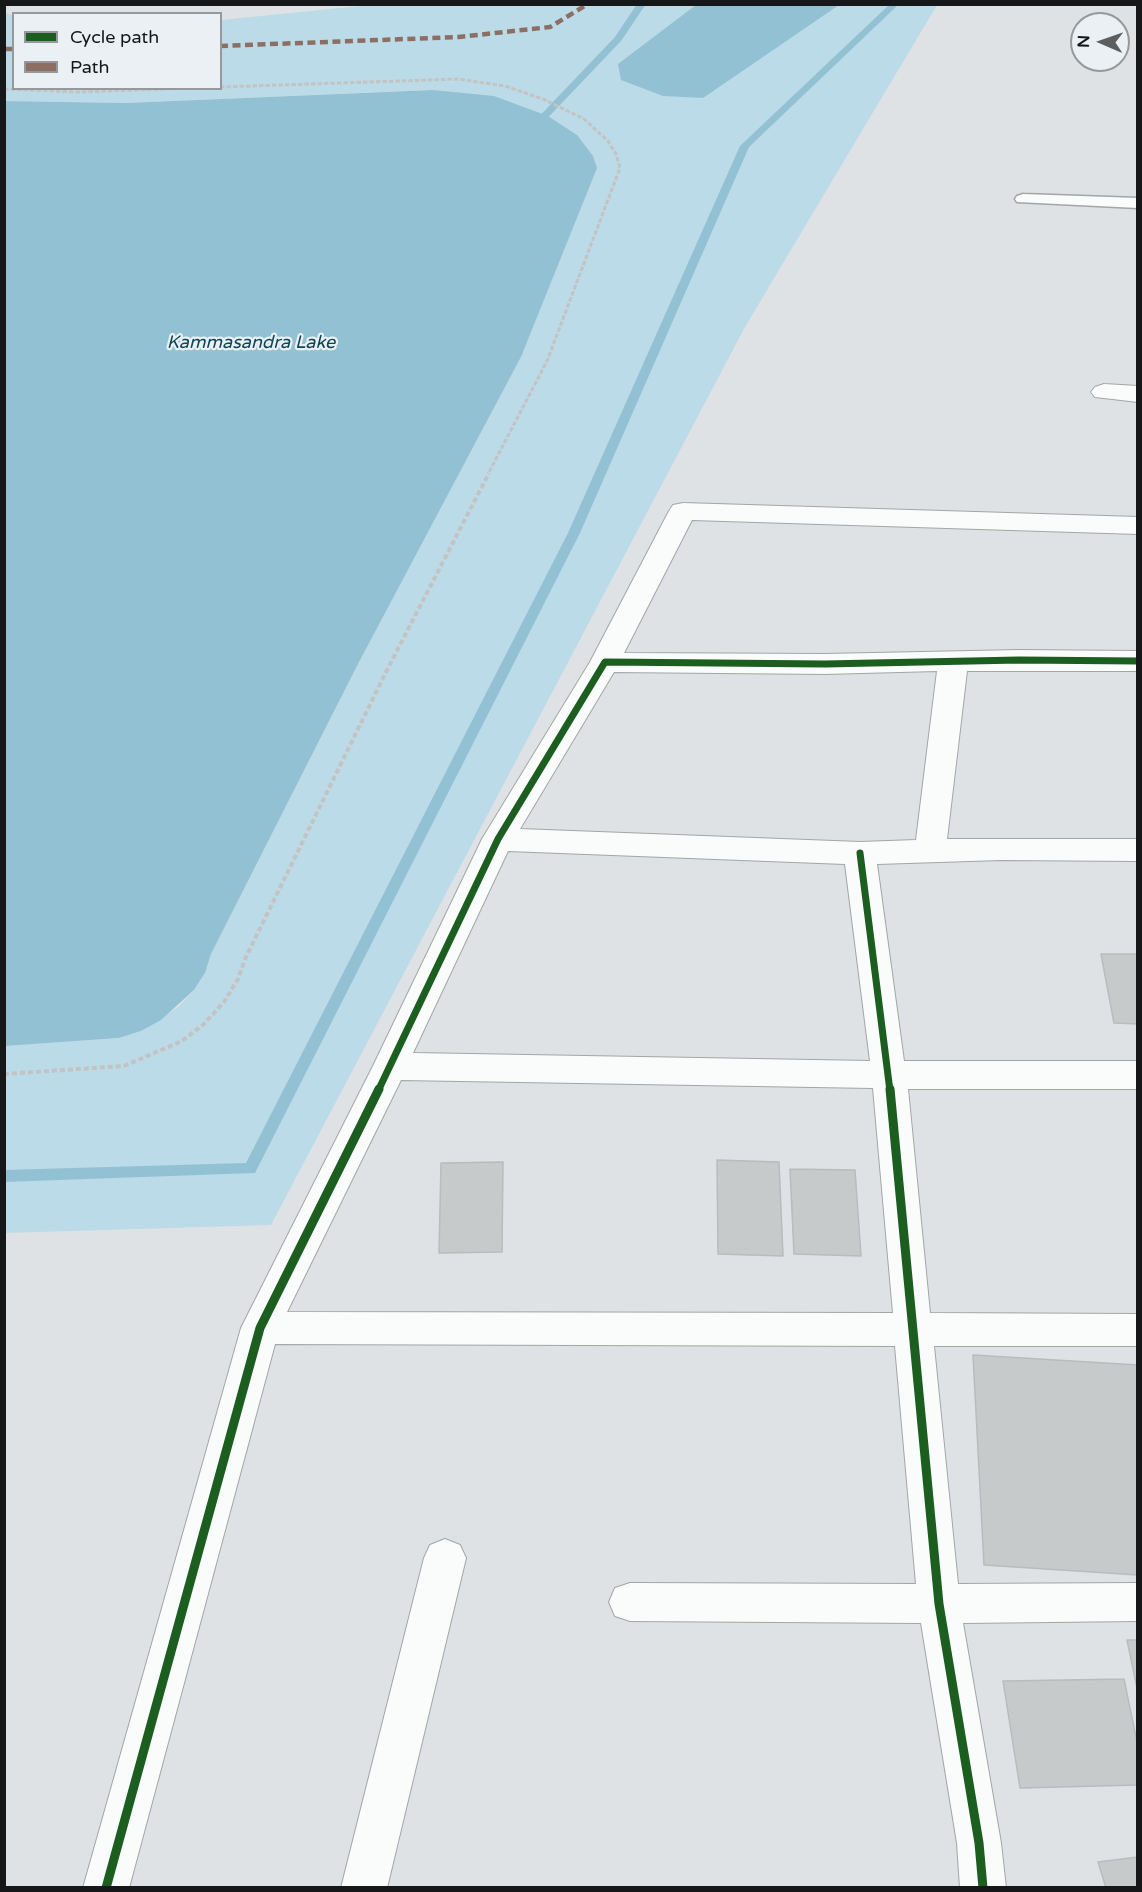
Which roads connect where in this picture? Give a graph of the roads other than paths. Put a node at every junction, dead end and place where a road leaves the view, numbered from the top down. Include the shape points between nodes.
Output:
1 (1023, 199) dead end
2 (1137, 203) edge
3 (1104, 392) dead end
4 (1137, 394) edge
5 (1137, 526) edge
6 (953, 661) junction
7 (1137, 661) edge
8 (605, 662) junction
9 (498, 839) junction
10 (1137, 850) edge
11 (930, 851) junction
12 (860, 853) junction
13 (390, 1066) junction
14 (889, 1075) junction
15 (1137, 1075) edge
16 (260, 1328) junction
17 (1137, 1330) edge
18 (914, 1331) junction
19 (445, 1558) dead end
20 (630, 1602) dead end
21 (1137, 1602) edge
22 (939, 1604) junction
23 (106, 1887) edge
24 (364, 1887) edge
25 (983, 1887) edge

1 - 2 lane
3 - 4 street
5 - 8 street via 683,511
6 - 7 street
6 - 8 street
6 - 11 street
8 - 9 street
9 - 12 street
9 - 13 street
10 - 11 street
11 - 12 street
12 - 14 street
13 - 14 street
13 - 16 street
14 - 15 street
14 - 18 street
16 - 18 street
16 - 23 street
17 - 18 street
18 - 22 street
19 - 24 street
20 - 22 street
21 - 22 street
22 - 25 street

